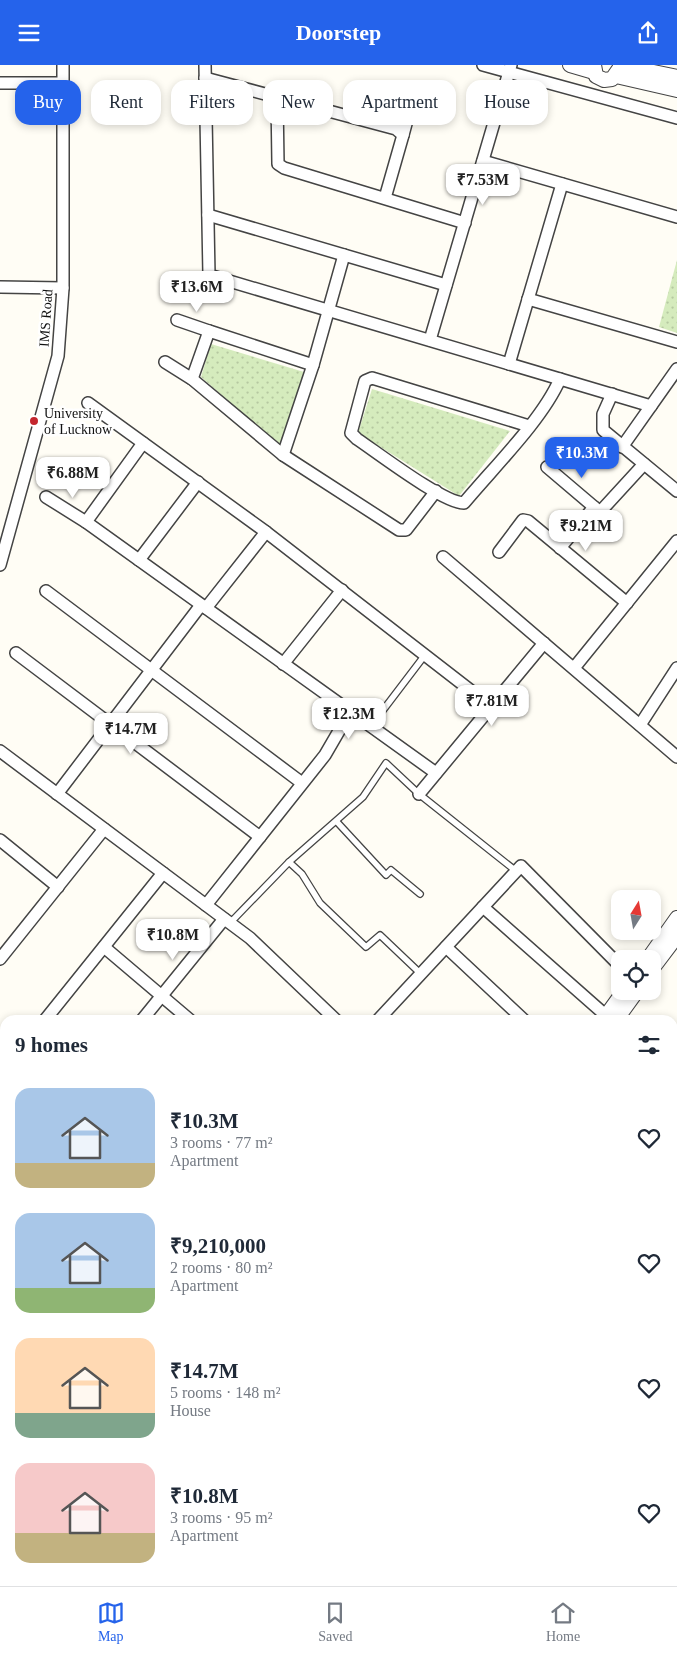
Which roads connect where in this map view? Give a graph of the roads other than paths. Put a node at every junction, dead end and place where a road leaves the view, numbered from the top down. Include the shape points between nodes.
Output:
1 (63, 65) edge
2 (205, 65) edge
3 (483, 65) edge
4 (570, 65) edge
5 (594, 68) edge
6 (510, 69) edge
7 (618, 69) edge
8 (677, 77) edge
9 (205, 78) junction
10 (63, 80) edge
11 (0, 83) edge
12 (15, 83) edge
13 (677, 90) edge
14 (263, 94) edge
15 (333, 113) edge
16 (677, 118) edge
17 (63, 125) edge
18 (277, 125) edge
19 (406, 125) edge
20 (403, 135) junction
21 (483, 161) junction
22 (562, 184) junction
23 (385, 199) junction
24 (208, 215) junction
25 (677, 217) edge
26 (465, 223) junction
27 (344, 255) junction
28 (446, 285) junction
29 (0, 287) edge
30 (64, 288) junction
31 (528, 299) junction
32 (328, 310) junction
33 (177, 320) dead end
34 (210, 331) junction
35 (430, 340) junction
36 (677, 342) edge
37 (165, 362) dead end
38 (509, 364) junction
39 (313, 365) junction
40 (677, 369) edge
41 (192, 379) junction
42 (560, 379) junction
43 (612, 394) junction
44 (88, 403) dead end
45 (651, 405) junction
46 (529, 426) junction
47 (143, 443) junction
48 (622, 447) junction
49 (283, 455) junction
50 (644, 464) junction
51 (547, 467) dead end
52 (198, 482) junction
53 (436, 491) junction
54 (677, 491) edge
55 (46, 497) dead end
56 (594, 507) junction
57 (86, 522) junction
58 (266, 532) junction
59 (676, 544) edge
60 (560, 548) junction
61 (499, 552) dead end
62 (443, 557) dead end
63 (139, 560) junction
64 (0, 565) edge
65 (342, 590) junction
66 (46, 591) dead end
67 (627, 603) junction
68 (203, 606) junction
69 (544, 643) junction
70 (16, 653) dead end
71 (425, 655) junction
72 (283, 664) junction
73 (574, 668) junction
74 (677, 668) edge
75 (151, 670) junction
76 (492, 707) junction
77 (350, 712) junction
78 (111, 723) junction
79 (640, 725) junction
80 (371, 726) junction
81 (0, 751) edge
82 (677, 757) edge
83 (436, 773) junction
84 (302, 783) junction
85 (57, 794) junction
86 (419, 794) junction
87 (337, 821) junction
88 (104, 829) junction
89 (260, 837) junction
90 (0, 840) edge
91 (289, 862) junction
92 (516, 871) junction
93 (163, 873) junction
94 (58, 887) junction
95 (420, 894) dead end
96 (206, 905) junction
97 (483, 907) junction
98 (677, 919) edge
99 (227, 921) junction
100 (677, 936) edge
101 (104, 947) junction
102 (446, 947) junction
103 (655, 950) edge
104 (611, 957) edge
105 (661, 957) edge
106 (0, 959) edge
107 (421, 974) junction
108 (162, 995) junction
109 (619, 1000) edge
110 (628, 1000) edge
111 (49, 1015) edge
112 (146, 1015) edge
113 (184, 1015) edge
114 (331, 1015) edge
115 (383, 1015) edge
116 (519, 1015) edge
117 (604, 1015) edge
118 (611, 1015) edge
119 (613, 1015) edge

1 - 10 street, IMS Road
2 - 9 street
3 - 6 street
4 - 5 street
5 - 7 street via 604,80
6 - 16 street
6 - 21 street
7 - 8 street
7 - 13 street
9 - 14 street
9 - 24 street
11 - 12 street
15 - 20 street via 396,129
17 - 30 street, IMS Road
18 - 23 street via 278,165
19 - 20 street
20 - 23 street
21 - 22 street
21 - 26 street
22 - 25 street
22 - 31 street
23 - 26 street
24 - 27 street
24 - 32 street via 209,275
26 - 28 street
27 - 28 street
27 - 32 street
28 - 35 street
29 - 30 street
30 - 64 street, IMS Road via 58,356
31 - 36 street
31 - 38 street
32 - 35 street
32 - 39 street
33 - 34 street
34 - 39 street
34 - 41 street
35 - 38 street
37 - 41 street
38 - 42 street
39 - 49 street
40 - 45 street
41 - 49 street
42 - 43 street
42 - 46 street via 552,399
43 - 45 street
43 - 48 street via 603,414 603,430
44 - 47 street
45 - 48 street
46 - 53 street via 464,503 456,503
46 - 53 street via 372,378 365,381 351,433
47 - 52 street
47 - 57 street
48 - 50 street
49 - 53 street via 399,530 406,530
50 - 54 street
50 - 56 street via 603,511
51 - 56 street
52 - 58 street
52 - 63 street
55 - 57 street
56 - 60 street
57 - 63 street
58 - 65 street
58 - 68 street
59 - 67 street
60 - 61 street via 523,520
60 - 67 street
62 - 69 street
63 - 68 street
65 - 71 street
65 - 72 street
66 - 75 street
67 - 73 street
68 - 72 street
68 - 75 street
69 - 73 street
69 - 76 street
70 - 78 street
71 - 76 street
71 - 80 lane
72 - 77 street
73 - 79 street
74 - 79 street
75 - 78 street
75 - 84 street
76 - 83 street
77 - 80 street
77 - 84 street via 325,755
78 - 85 street
78 - 89 street
79 - 82 street
80 - 83 street
81 - 85 street
83 - 86 street
84 - 89 street
85 - 88 street
86 - 87 lane via 386,763 363,797
86 - 92 lane
87 - 91 lane
87 - 95 lane via 386,875 392,870
88 - 93 street
88 - 94 street
89 - 96 street
90 - 94 street
91 - 99 lane
91 - 107 lane via 302,874 320,903 366,947 380,935
92 - 97 street
92 - 104 street via 521,866
93 - 96 street
93 - 101 street
94 - 106 street
96 - 99 street
97 - 102 street
97 - 117 street
98 - 103 street
99 - 108 street
99 - 114 street
100 - 105 street
101 - 108 street
101 - 111 street
102 - 107 street
102 - 116 street
107 - 115 street
108 - 112 street
108 - 113 street
109 - 118 street
110 - 119 street

